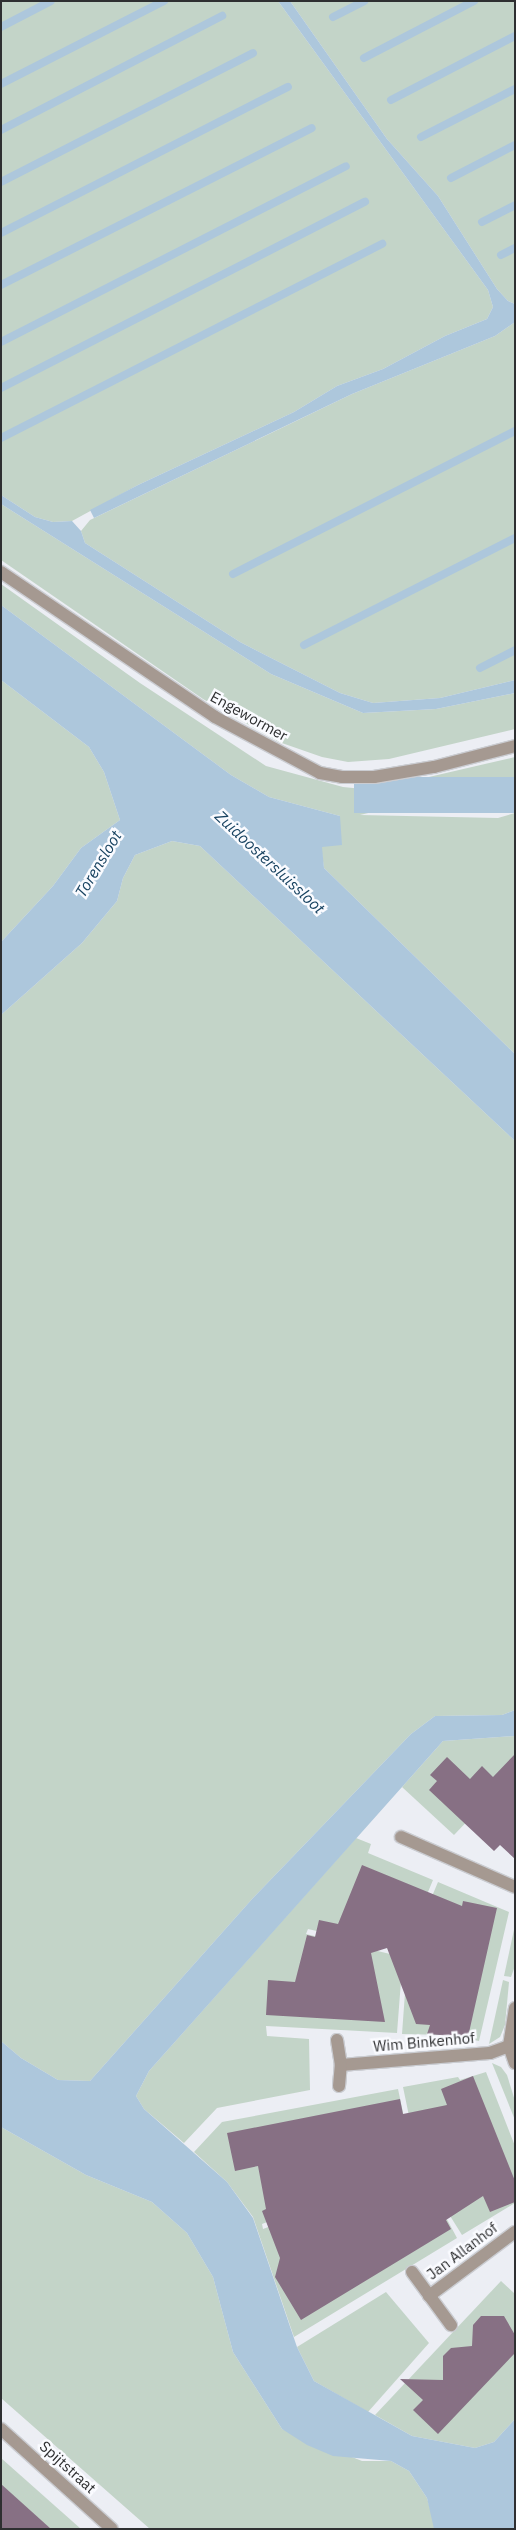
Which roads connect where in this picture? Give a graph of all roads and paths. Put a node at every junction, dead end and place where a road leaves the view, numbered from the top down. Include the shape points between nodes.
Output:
1 (1, 572) edge
2 (515, 746) edge
3 (401, 1837) dead end
4 (515, 1887) edge
5 (515, 2008) edge
6 (336, 2040) dead end
7 (509, 2046) junction
8 (515, 2063) edge
9 (341, 2066) junction
10 (340, 2086) dead end
11 (515, 2232) edge
12 (412, 2272) dead end
13 (429, 2296) junction
14 (451, 2325) dead end
15 (1, 2429) edge
16 (112, 2529) edge

1 - 2 street, Engewormer via 215,718 320,773 374,777 434,767
3 - 4 street
5 - 7 street
6 - 9 street
7 - 8 street
7 - 9 street, Wim Binkenhof via 490,2052
9 - 10 street
11 - 13 street, Jan Allanhof
12 - 13 street, Jan Allanhof
13 - 14 street, Jan Allanhof
15 - 16 street, Spijtstraat

